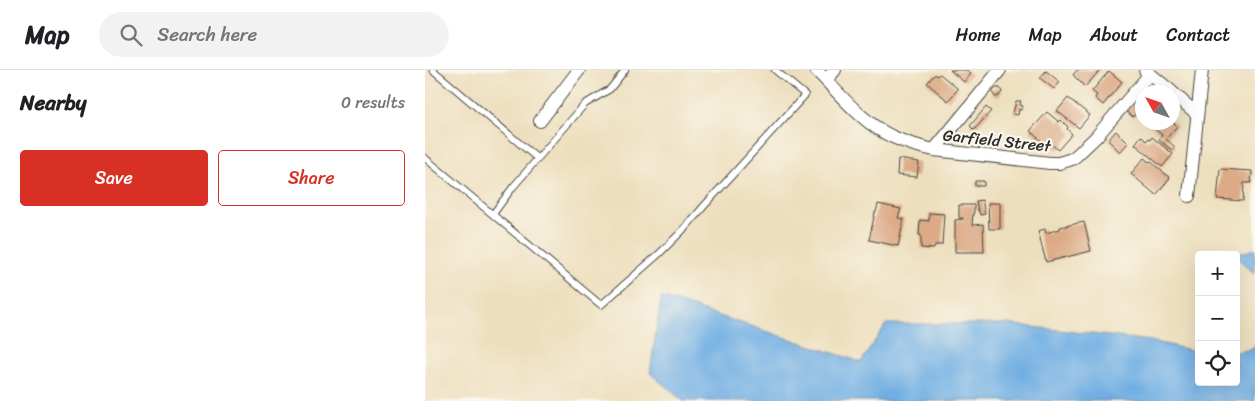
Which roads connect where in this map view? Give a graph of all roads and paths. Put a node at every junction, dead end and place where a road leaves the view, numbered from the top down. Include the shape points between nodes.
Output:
1 (433, 70) edge
2 (579, 70) edge
3 (625, 70) edge
4 (775, 70) edge
5 (816, 70) edge
6 (1000, 70) edge
7 (1202, 70) edge
8 (1147, 72) edge
9 (831, 75) edge
10 (1162, 85) edge
11 (1180, 100) edge
12 (1197, 114) junction
13 (540, 121) dead end
14 (935, 150) junction
15 (425, 158) edge
16 (538, 158) junction
17 (1189, 196) dead end
18 (493, 214) junction

1 - 16 lane
2 - 13 street
3 - 16 lane via 609,89 585,104
4 - 18 lane via 805,95 660,253 601,305
5 - 9 street, Garfield Street
6 - 14 street
7 - 12 street
8 - 10 street
8 - 14 street, Garfield Street via 1096,137 1072,159 1050,163
9 - 14 street, Garfield Street via 857,112 878,128 893,137
11 - 12 street
12 - 17 street
15 - 18 lane
16 - 18 lane

